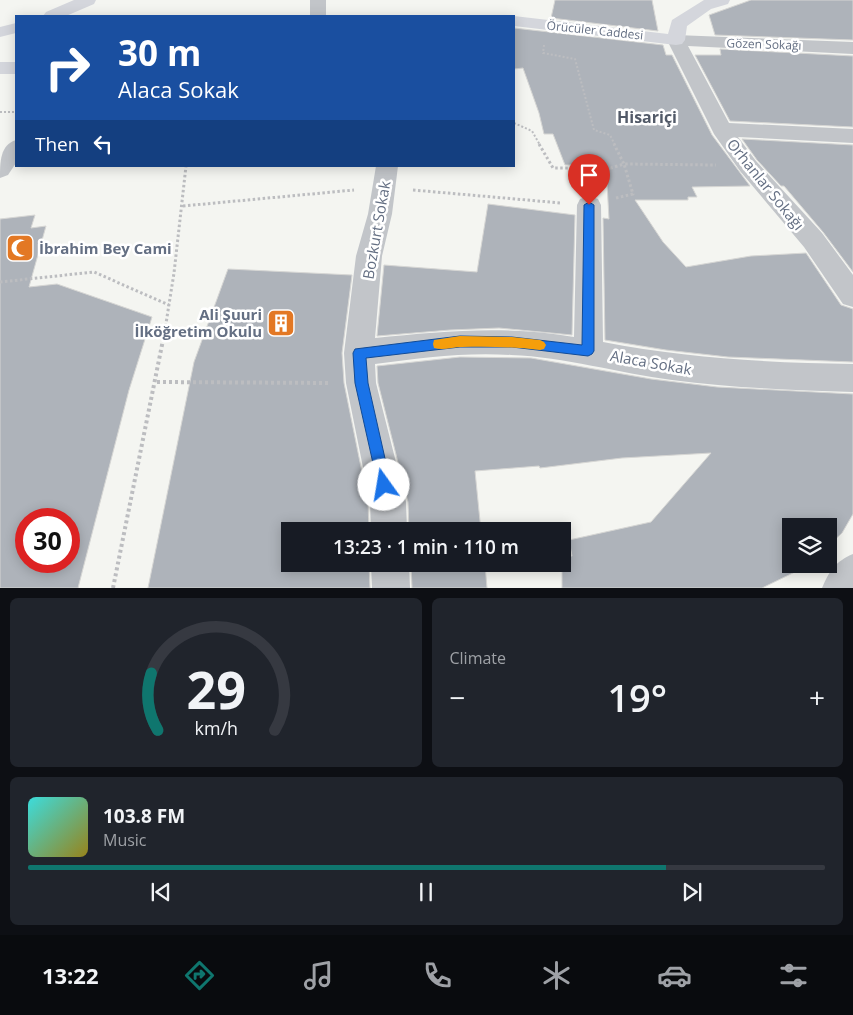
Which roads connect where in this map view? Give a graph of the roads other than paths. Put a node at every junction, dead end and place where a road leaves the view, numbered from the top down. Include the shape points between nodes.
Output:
1 (88, 0) edge
2 (318, 0) edge
3 (722, 0) edge
4 (54, 15) edge
5 (318, 15) edge
6 (515, 21) edge
7 (15, 28) edge
8 (0, 32) edge
9 (676, 40) junction
10 (853, 48) edge
11 (0, 68) edge
12 (15, 68) edge
13 (722, 129) junction
14 (853, 136) edge
15 (15, 148) edge
16 (0, 170) edge
17 (386, 177) edge
18 (589, 205) dead end
19 (853, 296) edge
20 (588, 351) junction
21 (360, 353) junction
22 (853, 378) edge
23 (389, 522) edge
24 (390, 572) edge
25 (853, 573) edge
26 (391, 588) edge
27 (841, 588) edge

1 - 4 main road
2 - 5 street
3 - 9 main road via 705,5 678,24
6 - 9 main road, Örücüler Caddesi
7 - 8 main road
9 - 10 street, Gözen Sokağı
9 - 13 street, Orhanlar Sokağı
11 - 12 main road
13 - 14 street
13 - 19 street, Orhanlar Sokağı
15 - 16 street
17 - 21 street, Bozkurt Sokak via 369,256
18 - 20 street
20 - 21 street, Alaca Sokak via 512,342 460,342
20 - 22 street, Alaca Sokak via 679,368 752,375
21 - 23 street, Bozkurt Sokak via 361,383 388,502
24 - 26 street
25 - 27 street

